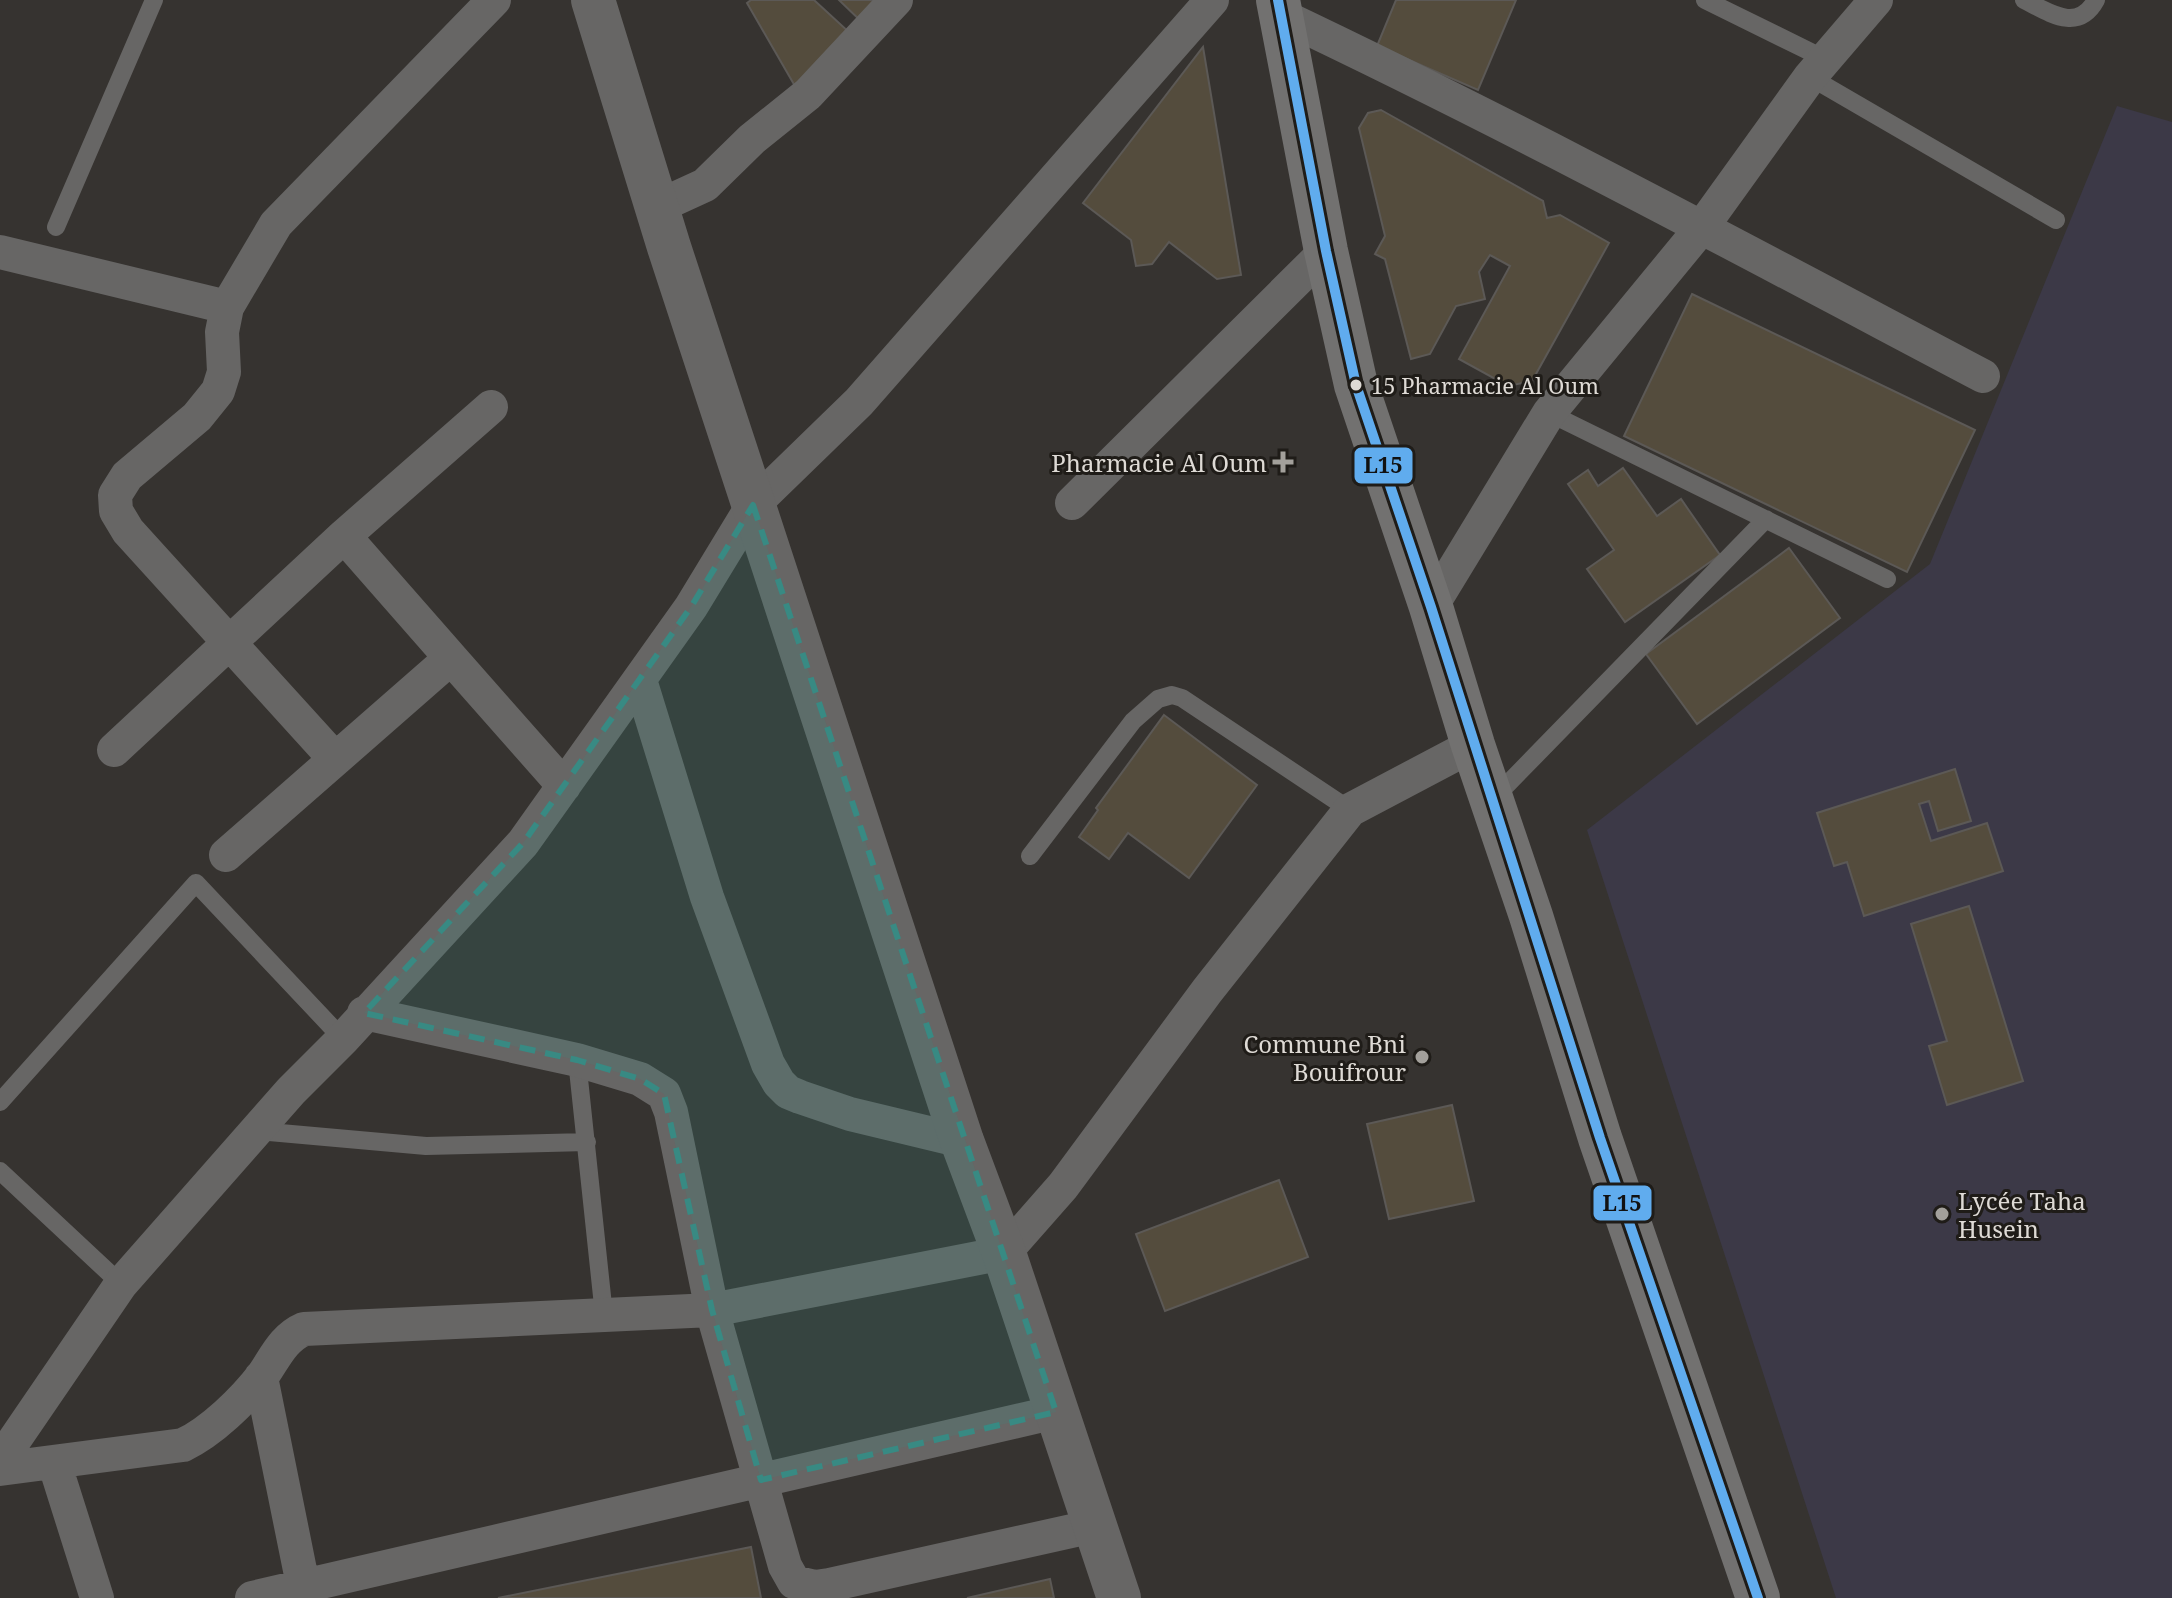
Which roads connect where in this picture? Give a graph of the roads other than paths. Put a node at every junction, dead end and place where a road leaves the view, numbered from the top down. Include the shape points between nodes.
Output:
1 (154, 0) edge
2 (494, 0) edge
3 (593, 0) edge
4 (896, 0) edge
5 (1212, 0) edge
6 (1705, 0) edge
7 (1876, 0) edge
8 (2024, 0) edge
9 (2096, 0) edge
10 (1279, 7) edge
11 (1818, 68) junction
12 (657, 207) junction
13 (2056, 220) dead end
14 (56, 227) dead end
15 (1702, 227) junction
16 (1326, 251) junction
17 (0, 252) edge
18 (227, 307) junction
19 (1983, 376) dead end
20 (491, 407) dead end
21 (1549, 413) junction
22 (1072, 503) dead end
23 (753, 505) junction
24 (1766, 519) junction
25 (344, 536) junction
26 (1887, 579) dead end
27 (1431, 607) junction
28 (230, 642) junction
29 (451, 658) junction
30 (640, 680) junction
31 (1473, 745) junction
32 (114, 750) dead end
33 (335, 759) junction
34 (564, 786) junction
35 (1492, 800) junction
36 (1350, 810) junction
37 (226, 855) dead end
38 (1030, 856) dead end
39 (364, 1013) junction
40 (343, 1039) junction
41 (577, 1060) junction
42 (0, 1102) edge
43 (258, 1131) junction
44 (962, 1141) junction
45 (587, 1142) junction
46 (0, 1171) edge
47 (1004, 1253) junction
48 (121, 1284) junction
49 (712, 1310) junction
50 (604, 1315) junction
51 (261, 1377) junction
52 (1056, 1412) junction
53 (1, 1457) edge
54 (54, 1462) junction
55 (761, 1480) junction
56 (1094, 1526) junction
57 (303, 1585) junction
58 (97, 1598) edge
59 (252, 1598) edge
60 (1119, 1598) edge
61 (1758, 1598) edge

1 - 14 lane
2 - 18 street via 276,224
3 - 12 street
4 - 12 street via 808,94 705,185
5 - 23 street via 859,402
6 - 11 lane
7 - 11 street
8 - 9 lane via 2072,19 2083,16
10 - 15 street
10 - 16 main road
11 - 13 lane
11 - 15 street
12 - 23 street
15 - 19 street
15 - 21 street
16 - 22 street
16 - 27 main road via 1356,385
17 - 18 street
18 - 28 street via 218,391 197,417 127,476 114,502 128,531
20 - 25 street
21 - 24 lane
21 - 27 street
23 - 30 street
23 - 44 street
24 - 26 lane
24 - 35 lane
25 - 28 street
25 - 29 street
27 - 31 main road
28 - 32 street
28 - 33 street
29 - 33 street
29 - 34 street
30 - 34 street
30 - 44 street via 707,897 779,1083 788,1092 850,1114
31 - 35 main road
31 - 36 street
33 - 37 street
34 - 39 street via 523,843
35 - 61 main road via 1600,1138
36 - 38 lane via 1172,695 1158,699 1133,721
36 - 47 street via 1063,1186
39 - 40 street
39 - 41 street
40 - 42 lane via 196,883
40 - 43 street
41 - 45 lane
41 - 49 street via 656,1086 668,1100
43 - 45 lane via 426,1146
43 - 48 street
44 - 47 street
45 - 50 lane
46 - 48 lane
47 - 49 street
47 - 52 street
48 - 53 street
49 - 50 street
49 - 55 street
50 - 51 street via 304,1329 288,1338
51 - 54 street via 208,1431 183,1445
51 - 57 street
52 - 55 street
52 - 56 street
53 - 54 street
54 - 58 street
55 - 56 street via 790,1577 810,1586
55 - 57 street
56 - 60 street
57 - 59 street

